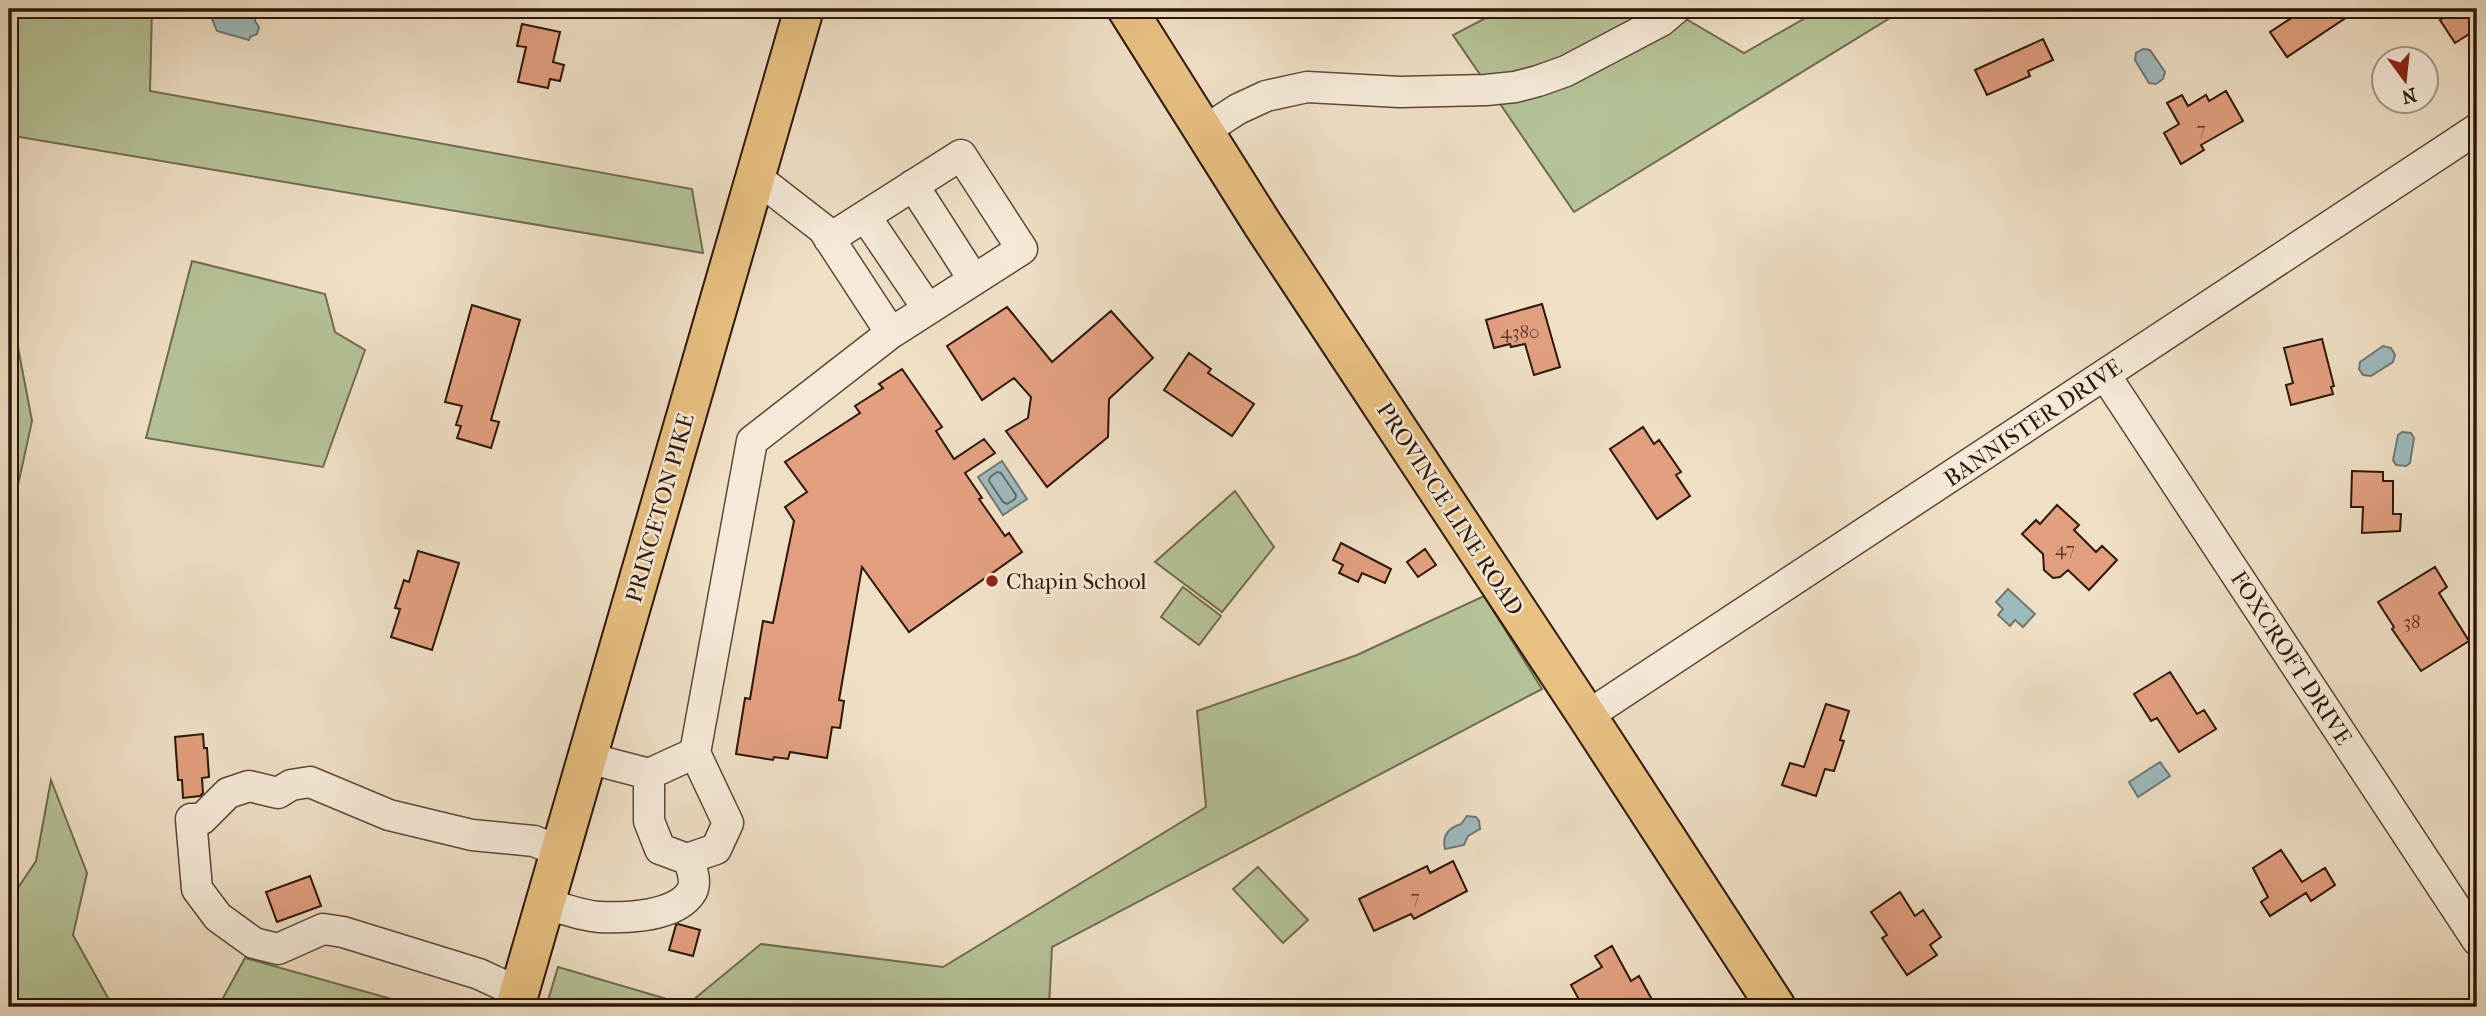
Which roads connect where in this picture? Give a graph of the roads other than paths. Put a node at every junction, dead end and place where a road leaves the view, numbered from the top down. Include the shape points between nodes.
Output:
1 (804, 9) edge
2 (1127, 9) edge
3 (1675, 9) edge
4 (2477, 129) edge
5 (1204, 131) junction
6 (756, 177) junction
7 (913, 185) junction
8 (865, 216) junction
9 (829, 239) junction
10 (974, 280) junction
11 (928, 309) junction
12 (891, 333) junction
13 (2105, 376) junction
14 (1587, 716) junction
15 (695, 753) junction
16 (587, 758) junction
17 (649, 774) junction
18 (561, 852) junction
19 (689, 859) junction
20 (545, 904) junction
21 (2477, 940) edge
22 (517, 1000) edge
23 (1776, 1007) edge

1 - 6 main road, PRINCETON PIKE
2 - 5 main road, PROVINCE LINE ROAD
3 - 5 street via 1661,21 1566,71 1538,81 1486,90 1307,87 1266,96
4 - 13 street, BANNISTER DRIVE
5 - 14 main road, PROVINCE LINE ROAD
6 - 9 street via 823,229
6 - 16 main road, PRINCETON PIKE
7 - 8 street
7 - 10 street
7 - 10 street via 961,155 1002,217 1022,249
8 - 9 street
8 - 11 street
9 - 12 street
10 - 11 street
11 - 12 street
12 - 15 street via 752,441
13 - 14 street, BANNISTER DRIVE
13 - 21 street, FOXCROFT DRIVE
14 - 23 main road, PROVINCE LINE ROAD
15 - 17 street
15 - 19 street via 728,822 716,849
16 - 17 street
16 - 18 main road, PRINCETON PIKE
17 - 19 street via 649,821 660,849
18 - 20 main road, PRINCETON PIKE
18 - 22 street via 534,841 472,835 389,816 310,782 278,793 249,786 228,793 202,819 191,819 197,889 218,917 254,943 278,949 323,929 343,932 479,974
19 - 20 street via 692,891 675,906 648,916 597,917
20 - 22 main road, PRINCETON PIKE

